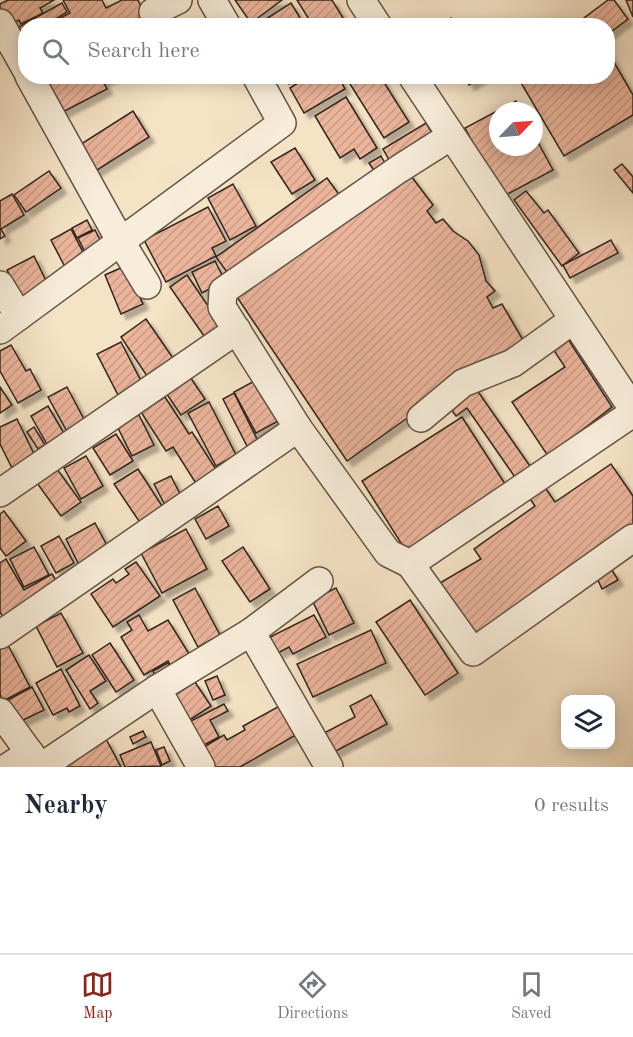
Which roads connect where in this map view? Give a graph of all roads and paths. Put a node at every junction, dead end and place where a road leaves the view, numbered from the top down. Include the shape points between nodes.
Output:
1 (178, 0) edge
2 (212, 0) edge
3 (361, 0) edge
4 (153, 12) dead end
5 (222, 18) edge
6 (373, 18) edge
7 (0, 23) edge
8 (18, 55) edge
9 (33, 84) edge
10 (260, 84) edge
11 (417, 84) edge
12 (451, 136) junction
13 (121, 242) junction
14 (0, 285) edge
15 (147, 285) dead end
16 (573, 320) junction
17 (10, 323) edge
18 (237, 330) junction
19 (633, 411) edge
20 (421, 418) dead end
21 (298, 428) junction
22 (0, 493) edge
23 (633, 538) edge
24 (410, 564) junction
25 (318, 581) dead end
26 (251, 632) junction
27 (0, 635) edge
28 (157, 689) junction
29 (0, 712) edge
30 (30, 764) edge
31 (201, 767) edge
32 (329, 767) edge

1 - 4 street
2 - 5 street
3 - 6 street
7 - 8 street
9 - 13 street
10 - 13 street via 282,123
11 - 12 street
12 - 16 street
12 - 18 street via 224,291 222,307
13 - 15 street
13 - 17 street
14 - 17 street
16 - 19 street
16 - 20 street via 513,363 464,383
18 - 21 street
18 - 22 street
19 - 24 street
21 - 24 street via 388,553
21 - 27 street
23 - 24 street via 474,652
25 - 26 street
26 - 28 street
26 - 32 street
28 - 30 street
28 - 31 street
29 - 30 street

